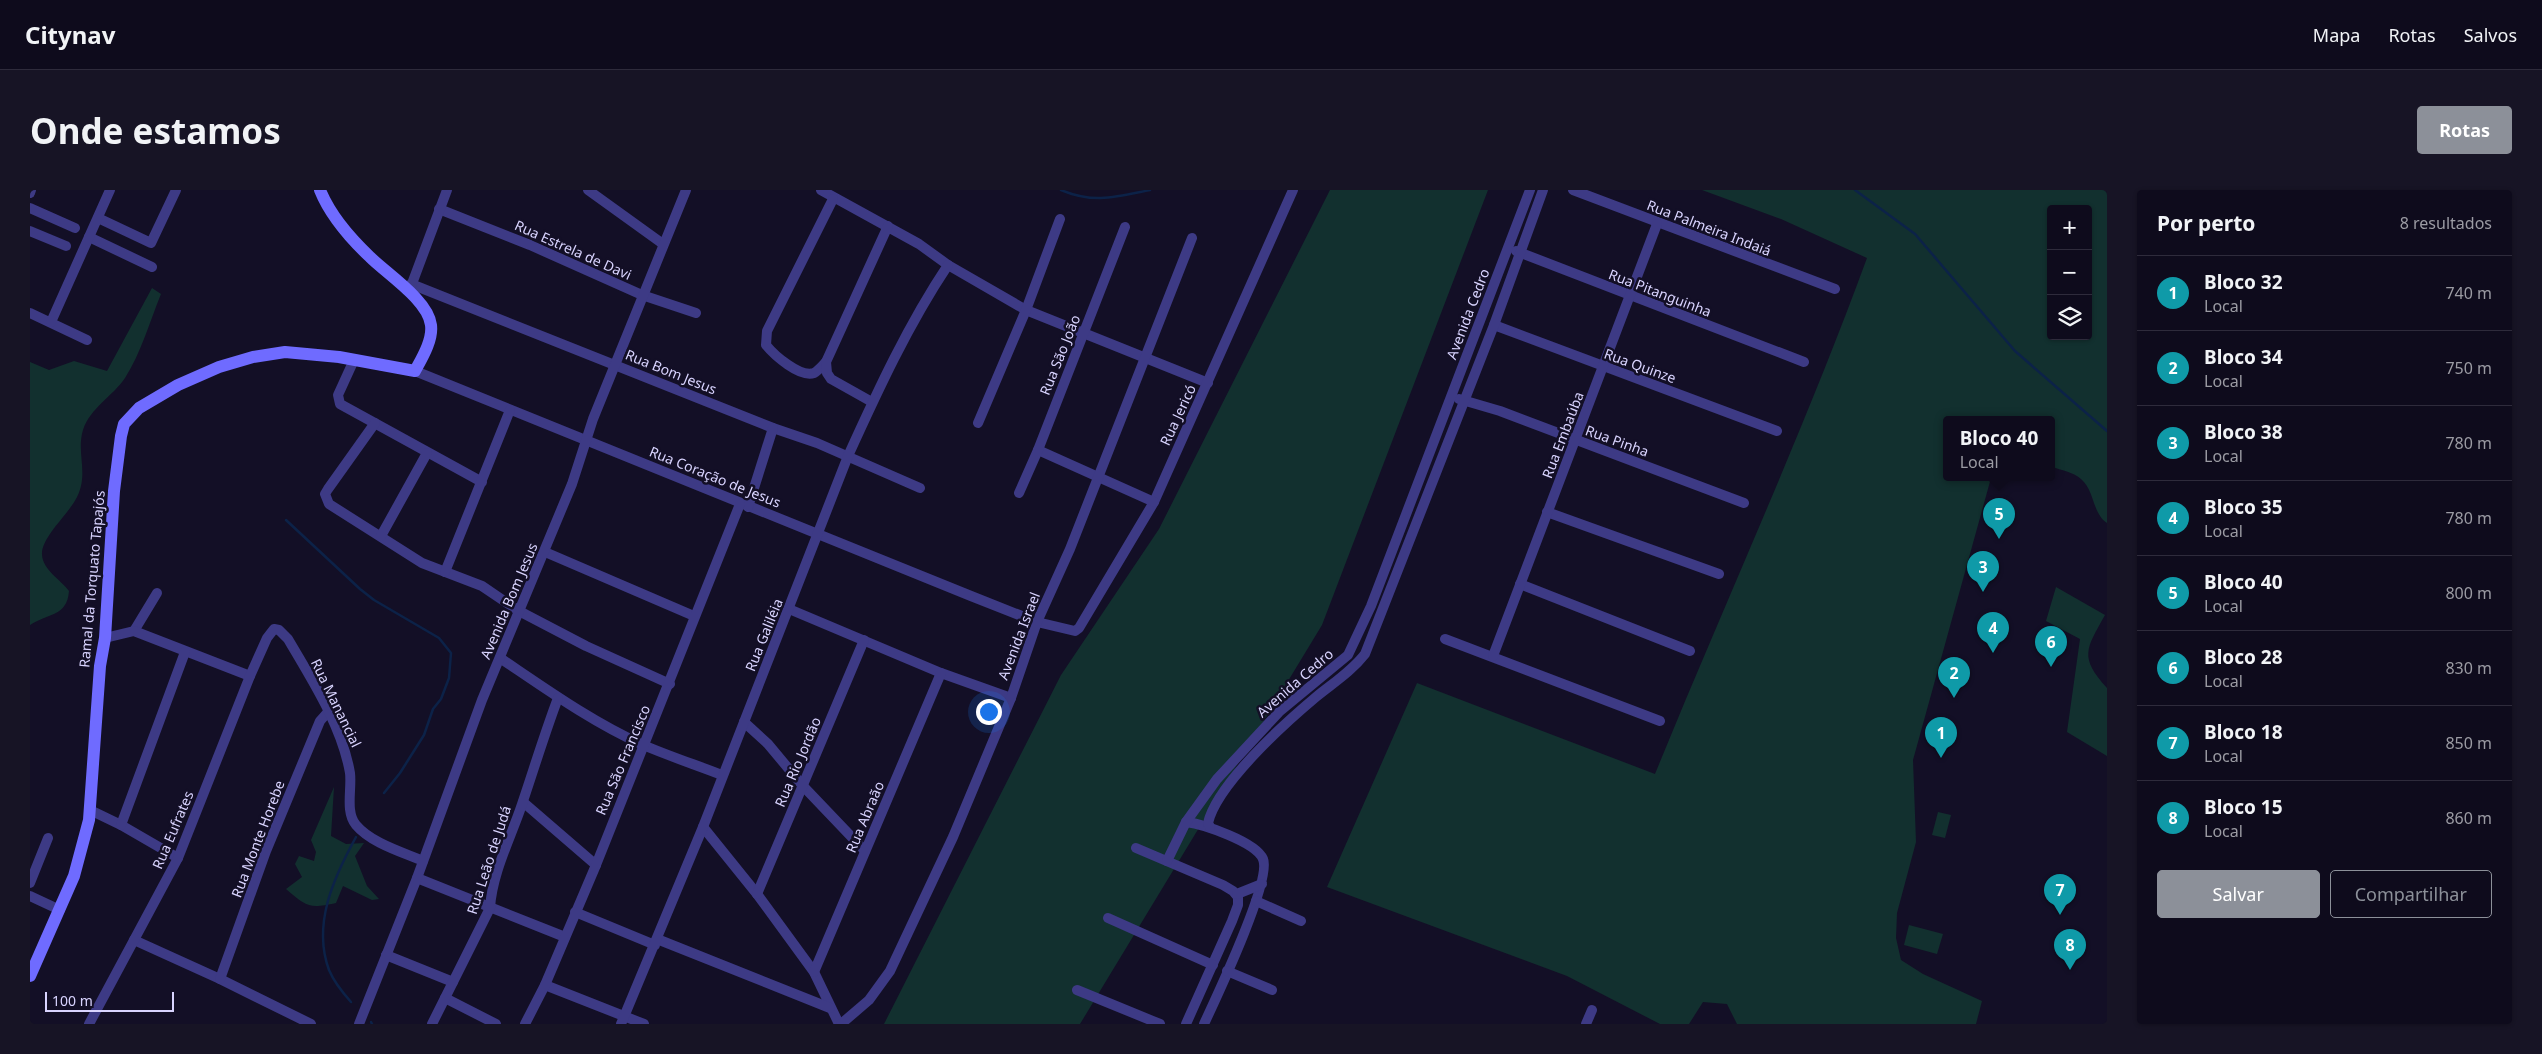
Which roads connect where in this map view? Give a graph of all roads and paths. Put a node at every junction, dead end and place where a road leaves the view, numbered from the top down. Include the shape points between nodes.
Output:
1 (110, 190) edge
2 (176, 190) edge
3 (320, 190) edge
4 (447, 190) edge
5 (686, 190) edge
6 (820, 190) edge
7 (1293, 190) edge
8 (1530, 190) edge
9 (1543, 190) edge
10 (1573, 190) edge
11 (591, 191) edge
12 (833, 199) junction
13 (30, 208) edge
14 (439, 209) junction
15 (98, 218) junction
16 (1060, 219) dead end
17 (1657, 224) junction
18 (888, 226) junction
19 (1125, 227) dead end
20 (76, 228) dead end
21 (30, 231) edge
22 (89, 237) junction
23 (1192, 238) dead end
24 (663, 244) junction
25 (66, 246) dead end
26 (1508, 248) junction
27 (1521, 253) junction
28 (948, 265) junction
29 (152, 267) dead end
30 (410, 287) junction
31 (1835, 289) dead end
32 (642, 295) junction
33 (1630, 296) junction
34 (1026, 310) junction
35 (30, 312) edge
36 (696, 313) dead end
37 (51, 322) junction
38 (1494, 325) junction
39 (1085, 332) junction
40 (87, 340) dead end
41 (1145, 357) junction
42 (354, 360) junction
43 (826, 362) junction
44 (1804, 362) dead end
45 (614, 364) junction
46 (1604, 368) junction
47 (415, 371) junction
48 (1208, 383) junction
49 (1451, 397) junction
50 (1464, 401) junction
51 (872, 402) junction
52 (510, 410) junction
53 (375, 423) junction
54 (978, 423) dead end
55 (772, 428) junction
56 (1776, 431) dead end
57 (1574, 440) junction
58 (586, 442) junction
59 (1038, 450) junction
60 (427, 452) junction
61 (848, 456) junction
62 (1097, 477) junction
63 (482, 482) junction
64 (920, 488) dead end
65 (1019, 493) dead end
66 (1154, 502) junction
67 (1744, 503) dead end
68 (744, 505) junction
69 (1547, 512) junction
70 (818, 534) junction
71 (381, 536) junction
72 (545, 552) junction
73 (1386, 566) junction
74 (1398, 571) junction
75 (445, 572) junction
76 (1719, 574) dead end
77 (1520, 584) junction
78 (157, 593) dead end
79 (789, 609) junction
80 (519, 611) junction
81 (694, 616) junction
82 (1037, 622) junction
83 (1063, 629) joint
84 (134, 631) junction
85 (105, 638) junction
86 (267, 638) joint
87 (1445, 639) dead end
88 (864, 640) junction
89 (1690, 651) dead end
90 (185, 652) junction
91 (1493, 656) junction
92 (500, 658) junction
93 (941, 673) junction
94 (250, 676) junction
95 (670, 684) junction
96 (558, 698) junction
97 (1010, 698) junction
98 (1292, 701) junction
99 (328, 712) junction
100 (1299, 712) junction
101 (1660, 721) dead end
102 (744, 722) junction
103 (644, 745) junction
104 (722, 775) junction
105 (803, 786) junction
106 (522, 802) junction
107 (90, 810) junction
108 (1186, 822) junction
109 (122, 825) junction
110 (703, 827) junction
111 (1210, 827) junction
112 (48, 838) dead end
113 (1136, 848) dead end
114 (865, 851) junction
115 (178, 858) junction
116 (423, 861) junction
117 (1167, 861) junction
118 (596, 864) junction
119 (417, 878) junction
120 (30, 883) edge
121 (1262, 884) junction
122 (757, 894) junction
123 (1237, 894) junction
124 (30, 896) edge
125 (1256, 901) junction
126 (490, 908) junction
127 (60, 910) junction
128 (576, 912) junction
129 (1108, 918) dead end
130 (1301, 920) dead end
131 (565, 937) junction
132 (134, 940) junction
133 (656, 942) junction
134 (386, 955) junction
135 (1213, 965) junction
136 (1227, 971) junction
137 (814, 972) junction
138 (30, 976) edge
139 (220, 979) junction
140 (452, 982) junction
141 (545, 985) junction
142 (1077, 990) dead end
143 (1272, 990) dead end
144 (445, 998) junction
145 (830, 1008) junction
146 (1592, 1010) dead end
147 (623, 1020) edge
148 (89, 1024) edge
149 (310, 1024) edge
150 (359, 1024) edge
151 (432, 1024) edge
152 (496, 1024) edge
153 (525, 1024) edge
154 (644, 1024) edge
155 (840, 1024) edge
156 (1160, 1024) edge
157 (1186, 1024) edge
158 (1204, 1024) edge
159 (1586, 1024) edge

1 - 15 street
2 - 15 street via 152,243
3 - 30 street via 358,244 371,258
4 - 14 street
5 - 24 street, Avenida Bom Jesus
6 - 12 street
7 - 48 street, Rua Jericó
8 - 26 street, Avenida Cedro
9 - 27 street, Avenida Cedro
10 - 17 street, Rua Palmeira Indaiá
11 - 24 street
12 - 18 street
12 - 43 street via 767,331 766,345 777,359 808,374 815,373
13 - 20 street
14 - 30 street
14 - 32 street, Rua Estrela de Davi
15 - 22 street
16 - 34 street
17 - 31 street, Rua Palmeira Indaiá
17 - 33 street, Rua Embaúba
18 - 28 street
18 - 43 street
19 - 39 street, Rua São João
21 - 25 street
22 - 29 street
22 - 37 street
23 - 41 street, Avenida Israel
24 - 32 street, Avenida Bom Jesus
26 - 27 street, Rua Pitanguinha
26 - 49 street, Avenida Cedro
27 - 33 street, Rua Pitanguinha
27 - 38 street, Avenida Cedro
28 - 34 street
28 - 51 street, Rua Galiléia via 916,315
30 - 45 street, Rua Bom Jesus
30 - 47 street via 431,325
32 - 36 street, Rua Estrela de Davi
32 - 45 street, Avenida Bom Jesus
33 - 44 street, Rua Pitanguinha
33 - 46 street, Rua Embaúba
34 - 39 street
34 - 54 street
35 - 37 street
37 - 40 street
38 - 46 street, Rua Quinze
38 - 50 street, Avenida Cedro
39 - 41 street
39 - 59 street, Rua São João
41 - 48 street
41 - 62 street, Avenida Israel
42 - 47 street, Rua Coração de Jesus
42 - 53 street via 338,400 346,408
42 - 85 street, Ramal da Torquato Tapajós via 285,352 253,357 219,367 178,385 130,416 121,436 114,491
43 - 51 street via 831,378
45 - 55 street, Rua Bom Jesus
45 - 58 street, Avenida Bom Jesus
46 - 56 street, Rua Quinze
46 - 57 street, Rua Embaúba
47 - 52 street, Rua Coração de Jesus
48 - 66 street, Rua Jericó
49 - 50 street, Rua Pinha
49 - 73 street, Avenida Cedro
50 - 57 street, Rua Pinha via 1500,411
50 - 74 street, Avenida Cedro
51 - 61 street, Rua Galiléia
52 - 58 street, Rua Coração de Jesus
52 - 63 street
53 - 60 street
53 - 71 street via 325,494 329,504
55 - 61 street, Rua Bom Jesus
55 - 68 street, Rua São Francisco
57 - 67 street, Rua Pinha
57 - 69 street, Rua Embaúba
58 - 68 street, Rua Coração de Jesus
58 - 72 street, Avenida Bom Jesus
59 - 62 street
59 - 65 street, Rua São João
60 - 63 street
60 - 71 street
61 - 64 street, Rua Bom Jesus
61 - 70 street, Rua Galiléia
62 - 66 street
62 - 82 street, Avenida Israel via 1070,549
63 - 75 street
66 - 83 street, Rua Jericó via 1079,628 1075,631
68 - 70 street, Rua Coração de Jesus
68 - 81 street, Rua São Francisco
69 - 76 street
69 - 77 street, Rua Embaúba
70 - 79 street, Rua Galiléia
70 - 82 street, Rua Coração de Jesus
71 - 75 street via 422,563
72 - 80 street, Avenida Bom Jesus
72 - 81 street
73 - 74 street
73 - 98 street, Avenida Cedro via 1348,655
74 - 100 street, Avenida Cedro via 1364,654 1355,667
75 - 80 street via 482,586
77 - 89 street
77 - 91 street, Rua Embaúba
78 - 84 street
79 - 88 street
79 - 102 street, Rua Galiléia
80 - 92 street, Avenida Bom Jesus
80 - 95 street
81 - 95 street, Rua São Francisco
82 - 83 street, Rua Coração de Jesus
82 - 97 street, Avenida Israel
84 - 85 street
84 - 90 street
85 - 107 street, Ramal da Torquato Tapajós via 100,666
86 - 94 street, Rua Eufrates
86 - 99 street, Rua Manancial via 274,629 288,640
87 - 91 street
88 - 93 street
88 - 105 street, Rua Rio Jordão
90 - 94 street
90 - 109 street
91 - 101 street
92 - 96 street
92 - 116 street, Avenida Bom Jesus
93 - 97 street
93 - 114 street, Rua Abraão
94 - 115 street, Rua Eufrates
95 - 103 street, Rua São Francisco
96 - 103 street
96 - 106 street, Rua Leão de Judá
97 - 155 street, Avenida Israel via 890,971 869,1000
98 - 100 street
98 - 108 street, Avenida Cedro via 1216,779
99 - 116 street, Rua Manancial via 347,758 350,804 355,824 373,838
99 - 139 street, Rua Monte Horebe via 320,721 266,851
100 - 111 street, Avenida Cedro via 1270,739 1217,801 1210,814
102 - 104 street, Rua Galiléia
102 - 105 street via 768,744
103 - 104 street
103 - 118 street, Rua São Francisco
104 - 110 street, Rua Galiléia
105 - 114 street
105 - 122 street, Rua Rio Jordão
106 - 118 street
106 - 126 street, Rua Leão de Judá via 491,895
107 - 109 street
107 - 127 street, Ramal da Torquato Tapajós via 81,850
108 - 111 street
108 - 117 street, Avenida Cedro
109 - 115 street
110 - 122 street
110 - 133 street, Rua Galiléia
111 - 121 street via 1257,851 1265,869
112 - 120 street
113 - 117 street
114 - 137 street, Rua Abraão
115 - 132 street, Rua Eufrates
116 - 119 street, Avenida Bom Jesus
117 - 123 street
118 - 128 street, Rua São Francisco
119 - 126 street
119 - 134 street, Avenida Bom Jesus
121 - 123 street
121 - 125 street
122 - 137 street
123 - 135 street via 1238,905
124 - 127 street
125 - 130 street
125 - 136 street
126 - 131 street
126 - 140 street, Rua Leão de Judá
127 - 138 street, Ramal da Torquato Tapajós
128 - 131 street, Rua São Francisco
128 - 133 street
129 - 135 street
131 - 141 street, Rua São Francisco
132 - 139 street
132 - 148 street, Rua Eufrates
133 - 145 street
133 - 147 street, Rua Galiléia
134 - 140 street
134 - 150 street, Avenida Bom Jesus
135 - 157 street
136 - 143 street
136 - 158 street
137 - 145 street
139 - 149 street
140 - 144 street, Rua Leão de Judá
141 - 147 street
141 - 153 street, Rua São Francisco
142 - 156 street
144 - 151 street, Rua Leão de Judá
144 - 152 street
145 - 155 street
146 - 159 street
147 - 154 street

